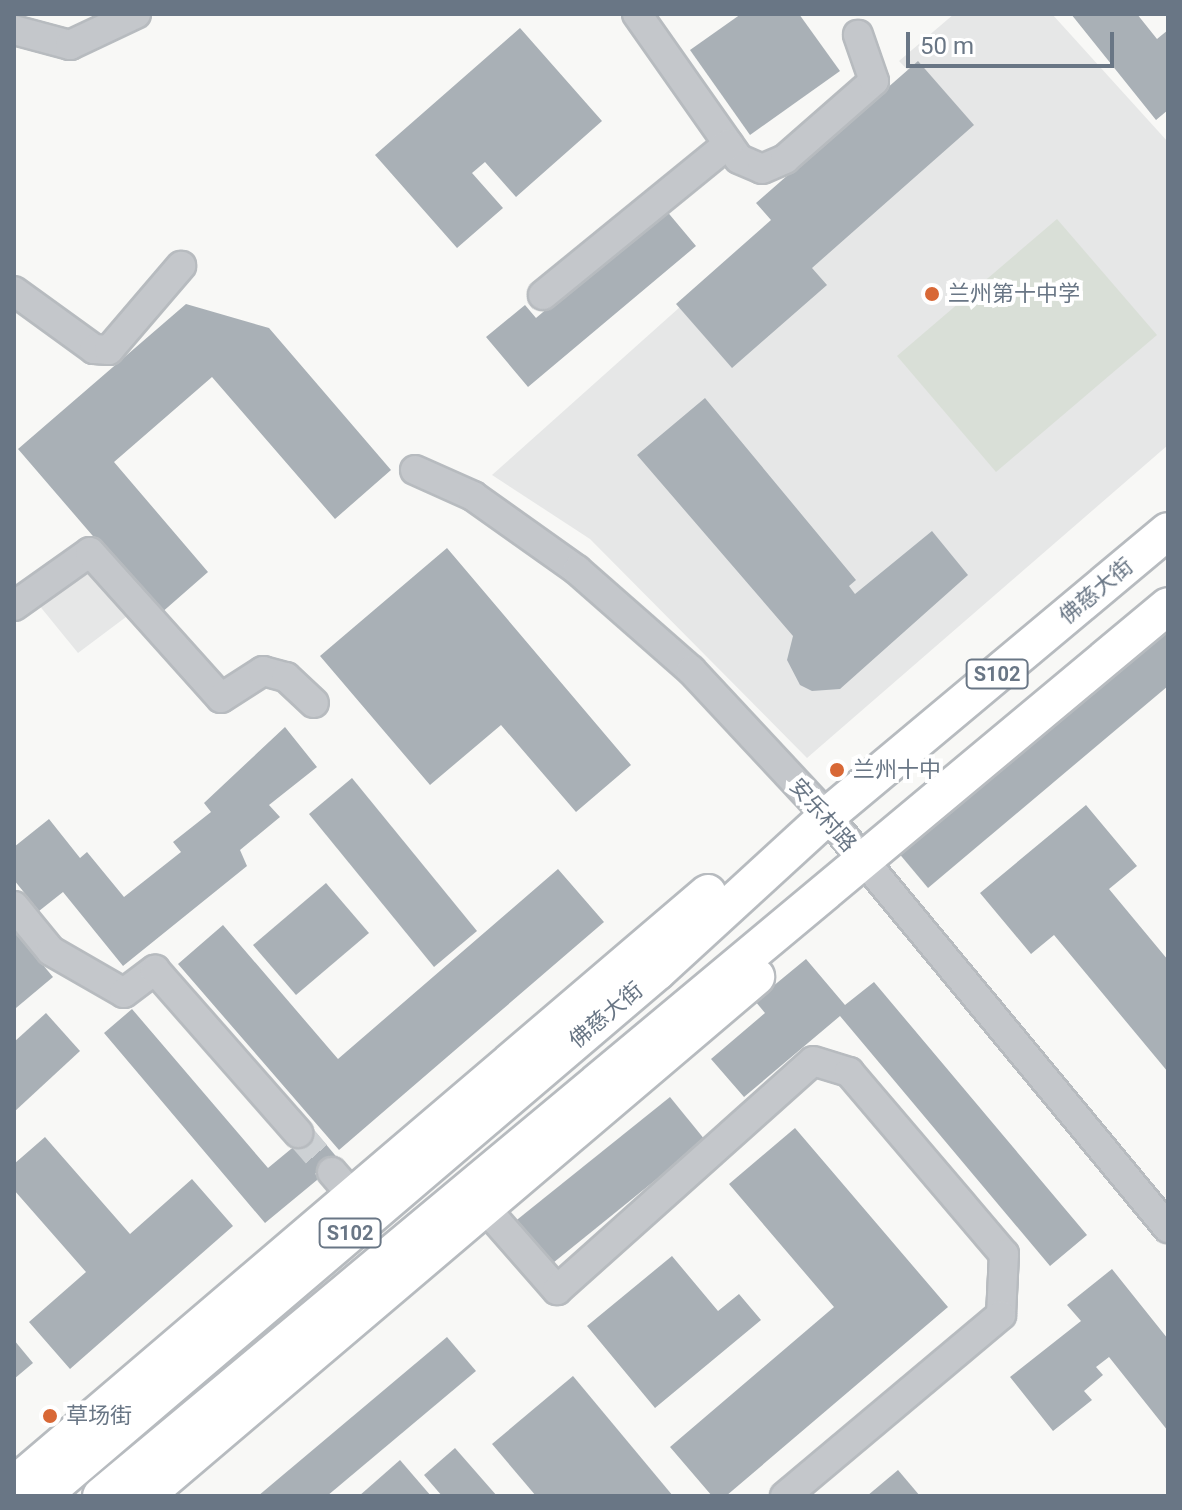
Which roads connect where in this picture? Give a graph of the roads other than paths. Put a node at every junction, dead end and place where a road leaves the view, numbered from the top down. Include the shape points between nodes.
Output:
1 (136, 14) edge
2 (637, 14) edge
3 (14, 30) edge
4 (858, 35) dead end
5 (728, 144) junction
6 (181, 266) dead end
7 (14, 291) edge
8 (543, 295) dead end
9 (415, 470) dead end
10 (1168, 531) edge
11 (14, 606) edge
12 (1168, 606) edge
13 (314, 703) dead end
14 (827, 816) junction
15 (864, 863) junction
16 (14, 906) edge
17 (298, 1133) tunnel mouth
18 (486, 1209) junction
19 (1168, 1228) edge
20 (14, 1485) edge
21 (42, 1496) edge
22 (101, 1496) edge
23 (145, 1496) edge
24 (785, 1496) edge

1 - 3 street via 70,45
2 - 5 street
4 - 5 street via 874,81 862,95 785,159 762,169 739,159
5 - 8 street
6 - 7 street via 109,350 94,349
9 - 14 street, 安乐村路 via 473,496 651,632
10 - 14 main road, 佛慈大街 / S102
11 - 13 street via 90,552 221,698 263,671 286,677
12 - 15 main road, 佛慈大街 / S102
14 - 15 street, 安乐村路
14 - 20 main road via 709,892 342,1184
14 - 21 main road, 佛慈大街 / S102 via 658,971
15 - 18 main road via 728,1004
15 - 19 street, 安乐村路
15 - 22 main road, 佛慈大街 / S102
16 - 17 street via 51,951 124,993 155,970
18 - 23 main road
18 - 24 street via 557,1290 813,1061 849,1072 1004,1254 1001,1315

